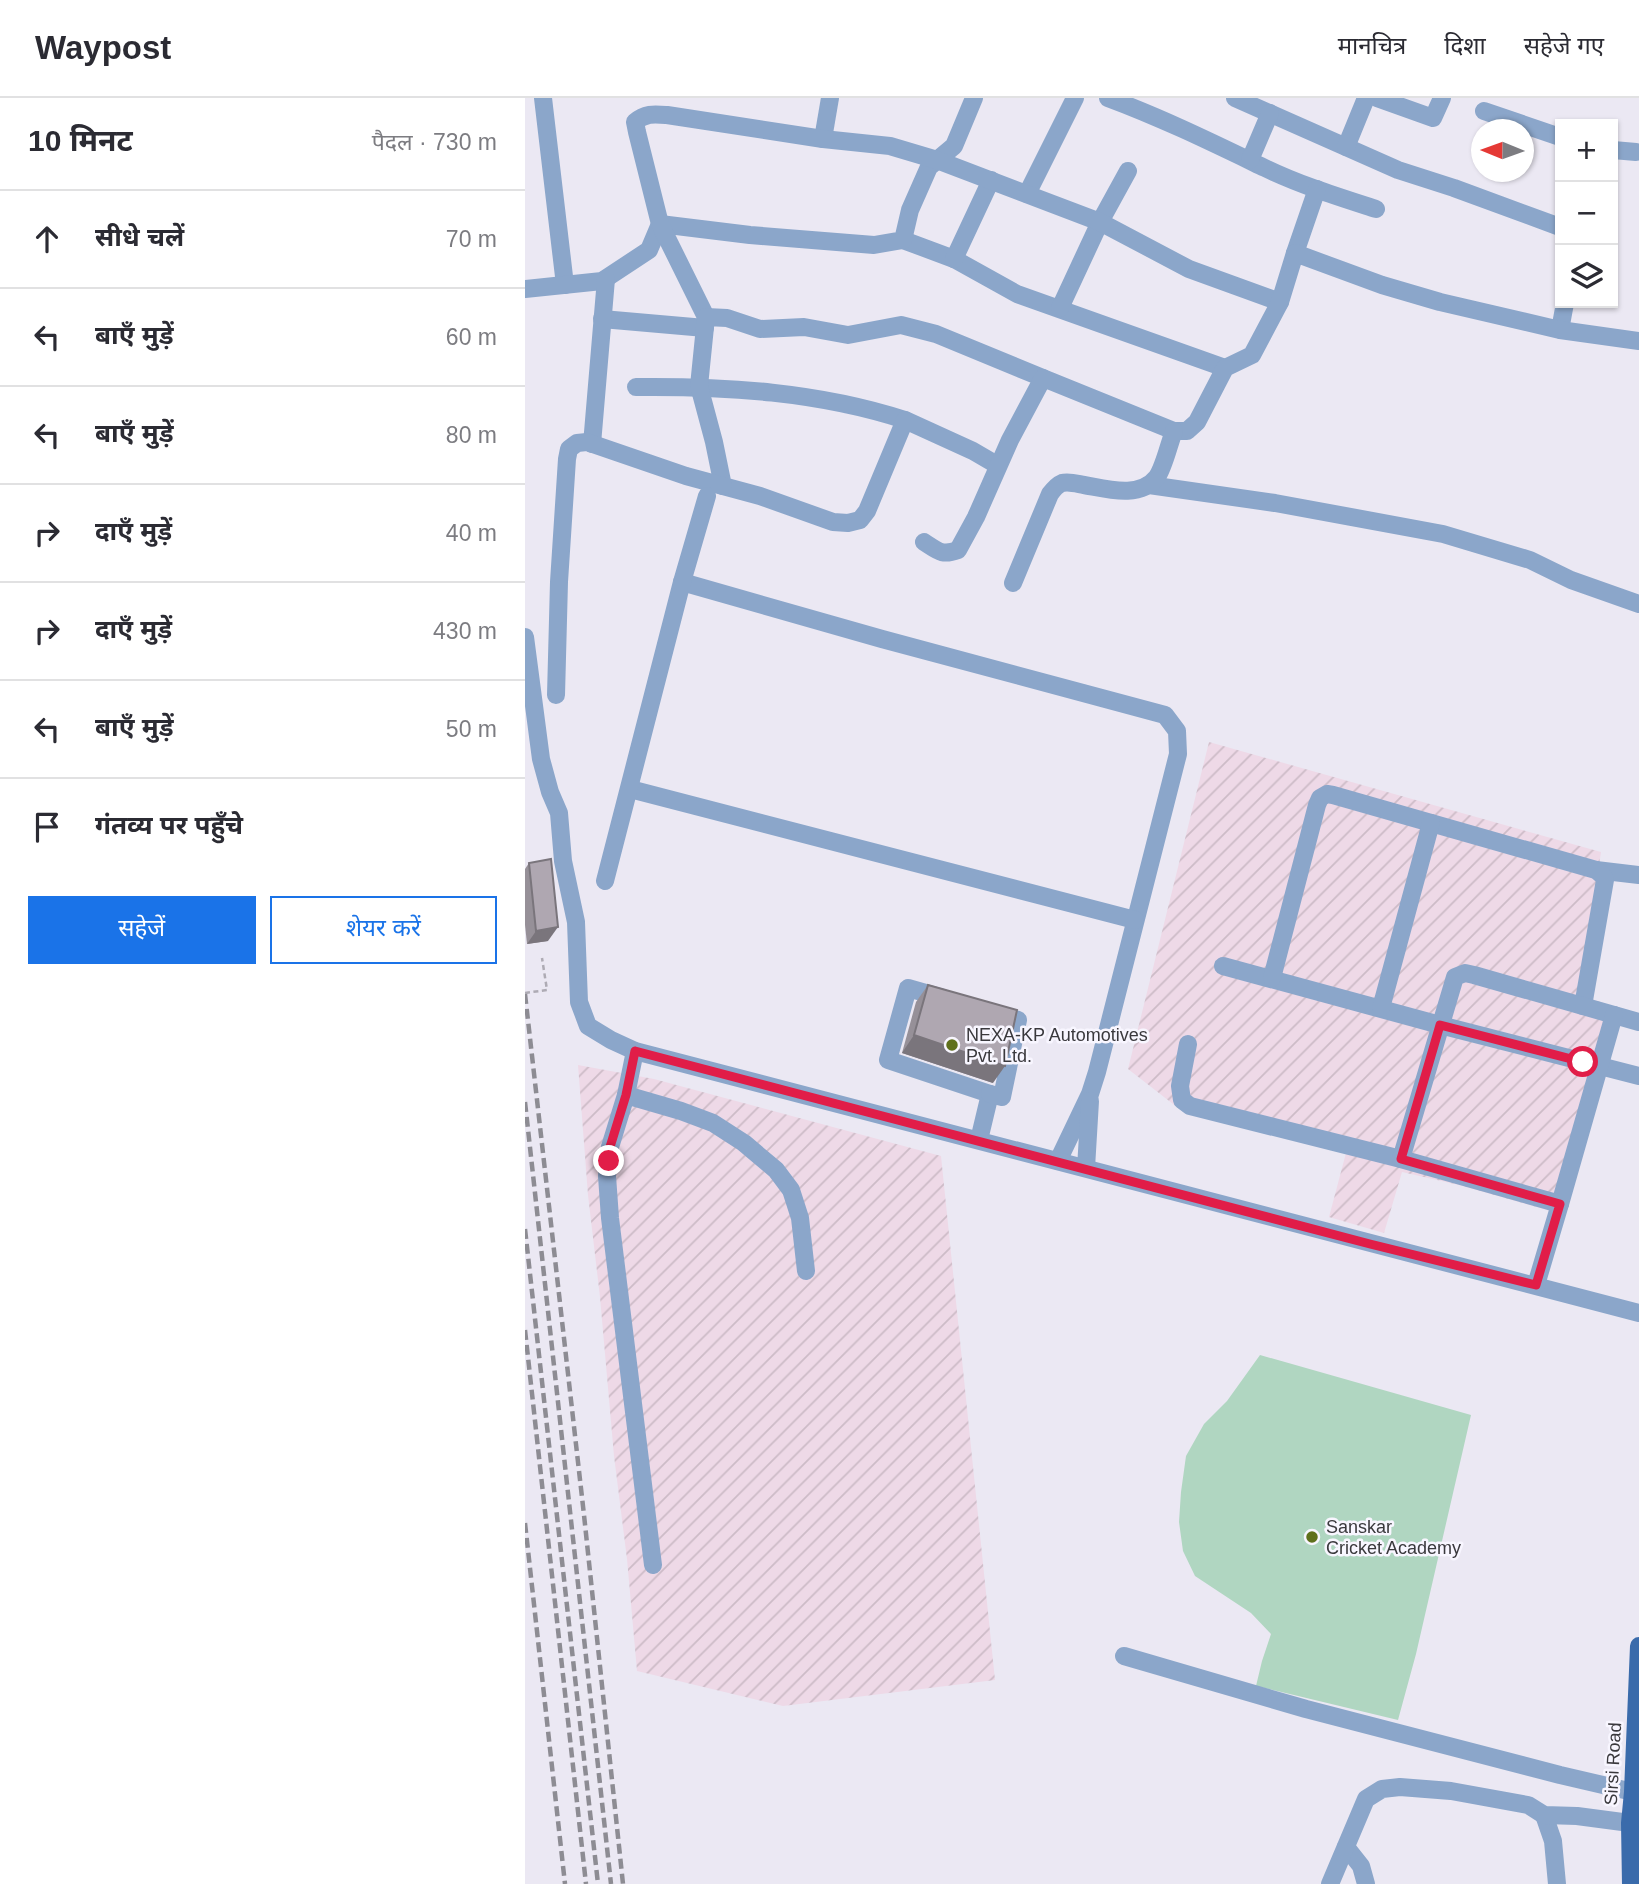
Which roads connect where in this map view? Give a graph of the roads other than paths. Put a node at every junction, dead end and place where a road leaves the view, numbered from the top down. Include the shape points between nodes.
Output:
1 (543, 98) edge
2 (829, 98) edge
3 (974, 98) edge
4 (1075, 98) edge
5 (1108, 98) edge
6 (1235, 98) edge
7 (1366, 98) edge
8 (1377, 98) edge
9 (1442, 98) edge
10 (1484, 111) dead end
11 (1270, 113) junction
12 (1555, 135) edge
13 (824, 139) junction
14 (1346, 146) junction
15 (1618, 150) edge
16 (1636, 152) dead end
17 (937, 160) junction
18 (1250, 160) junction
19 (1128, 171) dead end
20 (991, 180) junction
21 (1317, 189) junction
22 (1027, 194) junction
23 (1376, 209) dead end
24 (1100, 222) junction
25 (660, 224) junction
26 (1555, 225) edge
27 (903, 240) junction
28 (1295, 253) junction
29 (954, 258) junction
30 (606, 279) junction
31 (565, 285) junction
32 (525, 289) edge
33 (1280, 302) junction
34 (1059, 308) junction
35 (1564, 308) edge
36 (602, 319) junction
37 (706, 323) junction
38 (1560, 330) junction
39 (1639, 341) edge
40 (1225, 368) junction
41 (1043, 378) junction
42 (699, 386) junction
43 (636, 387) dead end
44 (905, 420) junction
45 (1174, 431) junction
46 (591, 444) junction
47 (997, 465) junction
48 (1149, 485) junction
49 (723, 486) junction
50 (707, 496) dead end
51 (924, 542) dead end
52 (682, 582) junction
53 (1013, 583) dead end
54 (1639, 604) edge
55 (525, 637) edge
56 (555, 695) dead end
57 (630, 789) junction
58 (1431, 823) junction
59 (1596, 870) junction
60 (1639, 875) edge
61 (605, 881) dead end
62 (1135, 920) junction
63 (1223, 966) dead end
64 (1272, 978) junction
65 (957, 1003) edge
66 (1583, 1006) junction
67 (1381, 1008) junction
68 (982, 1010) edge
69 (1614, 1015) junction
70 (1639, 1022) edge
71 (1440, 1025) junction
72 (1188, 1044) dead end
73 (635, 1051) junction
74 (1599, 1066) junction
75 (1639, 1076) edge
76 (990, 1094) junction
77 (1090, 1094) junction
78 (626, 1095) junction
79 (979, 1140) junction
80 (1401, 1159) junction
81 (1058, 1161) junction
82 (1086, 1168) junction
83 (1560, 1204) junction
84 (806, 1271) dead end
85 (1536, 1285) junction
86 (1639, 1313) edge
87 (653, 1565) dead end
88 (1639, 1646) edge
89 (1123, 1656) dead end
90 (1638, 1713) edge
91 (1633, 1792) junction
92 (1544, 1815) junction
93 (1633, 1819) edge
94 (1346, 1847) junction
95 (1330, 1884) edge
96 (1366, 1884) edge
97 (1557, 1884) edge
98 (1631, 1884) edge

1 - 31 street
2 - 13 street
3 - 17 street via 954,146
4 - 22 street
5 - 18 street
6 - 11 street
7 - 14 street
8 - 9 street via 1433,118
10 - 12 street
11 - 14 street
11 - 18 street
13 - 17 street via 891,146
13 - 25 street via 667,115 642,116 635,122
14 - 26 street via 1398,170
15 - 16 street
17 - 20 street
17 - 27 street via 929,167 910,210
18 - 21 street
19 - 24 street
20 - 22 street
20 - 29 street
21 - 23 street
21 - 28 street
22 - 24 street
24 - 33 street via 1189,269
24 - 34 street
25 - 27 street via 874,245
25 - 30 street via 649,250
25 - 37 street
27 - 29 street
28 - 33 street
28 - 38 street via 1440,302
29 - 34 street via 1017,294
30 - 31 street
30 - 36 street
31 - 32 street
33 - 40 street via 1251,355
34 - 40 street
35 - 38 street
36 - 37 street
36 - 46 street
37 - 41 street via 727,317 760,329 804,327 848,335 901,325 936,334
37 - 42 street
38 - 39 street
40 - 45 street via 1197,422 1187,431
41 - 45 street
41 - 47 street
42 - 43 street
42 - 44 street via 833,401
42 - 49 street
44 - 47 street
44 - 49 street via 860,520 833,522
45 - 48 street via 1158,475
46 - 49 street
46 - 56 street via 577,443 566,459
47 - 51 street via 958,550 940,552
48 - 53 street via 1116,491 1071,483 1056,487
48 - 54 street via 1443,534 1530,560
50 - 52 street
52 - 57 street
52 - 62 street via 1165,715 1177,731 1178,754
55 - 73 street via 541,759 559,813 576,922 579,1002 588,1026
57 - 61 street
57 - 62 street
58 - 59 street
58 - 64 street via 1333,794 1320,798
58 - 67 street
59 - 60 street
59 - 66 street via 1605,880
62 - 77 street
63 - 64 street
64 - 67 street
65 - 76 street via 908,988 888,1060
66 - 69 street
66 - 71 street via 1465,974 1455,976
67 - 71 street
68 - 76 street via 1018,1020 1002,1097
69 - 70 street
69 - 74 street
71 - 74 street
71 - 80 street
72 - 80 street via 1180,1086 1182,1100 1190,1106
73 - 78 street
73 - 79 street
74 - 75 street
74 - 83 street
76 - 79 street
77 - 81 street
77 - 82 street
78 - 84 street via 713,1123 776,1170 791,1190 800,1218
78 - 87 street via 610,1147 607,1176
79 - 81 street
80 - 83 street
81 - 82 street
82 - 85 street
83 - 85 street
85 - 86 street
88 - 90 main road, Sirsi Road
89 - 91 street via 1306,1709
90 - 91 main road, Sirsi Road
91 - 93 main road, Sirsi Road
92 - 93 street
92 - 94 street via 1528,1805 1451,1791 1382,1789 1366,1799
92 - 97 street via 1553,1841
93 - 98 main road, Sirsi Road
94 - 95 street
94 - 96 street via 1361,1866

